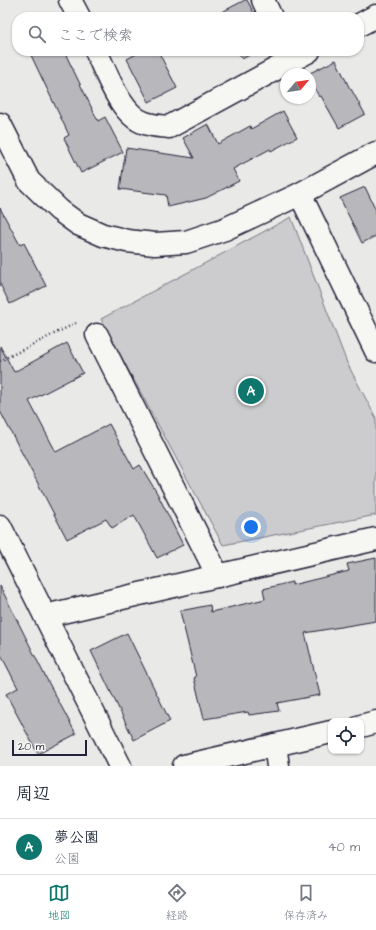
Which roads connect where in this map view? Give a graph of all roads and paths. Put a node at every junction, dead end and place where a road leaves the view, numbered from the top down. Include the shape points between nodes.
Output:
1 (70, 0) edge
2 (263, 0) edge
3 (76, 12) edge
4 (269, 12) edge
5 (376, 16) edge
6 (364, 22) edge
7 (98, 56) edge
8 (293, 56) edge
9 (0, 124) edge
10 (376, 152) edge
11 (300, 194) junction
12 (97, 335) joint
13 (376, 351) edge
14 (0, 361) edge
15 (0, 526) edge
16 (376, 539) edge
17 (218, 576) junction
18 (45, 616) junction
19 (376, 722) edge
20 (364, 725) edge
21 (328, 733) edge
22 (275, 745) junction
23 (120, 766) edge
24 (184, 766) edge
25 (278, 766) edge

1 - 3 street
2 - 4 street
5 - 6 street
7 - 8 street via 124,107 133,117 143,123 169,127
9 - 11 street via 29,181 59,210 78,224 103,235 127,241 155,244 186,242 225,229
10 - 11 street
11 - 13 street
12 - 14 path via 86,323 75,323
12 - 17 street
15 - 18 street
16 - 17 street
17 - 18 street
18 - 23 street
19 - 20 street
21 - 22 street
22 - 24 street
22 - 25 street

